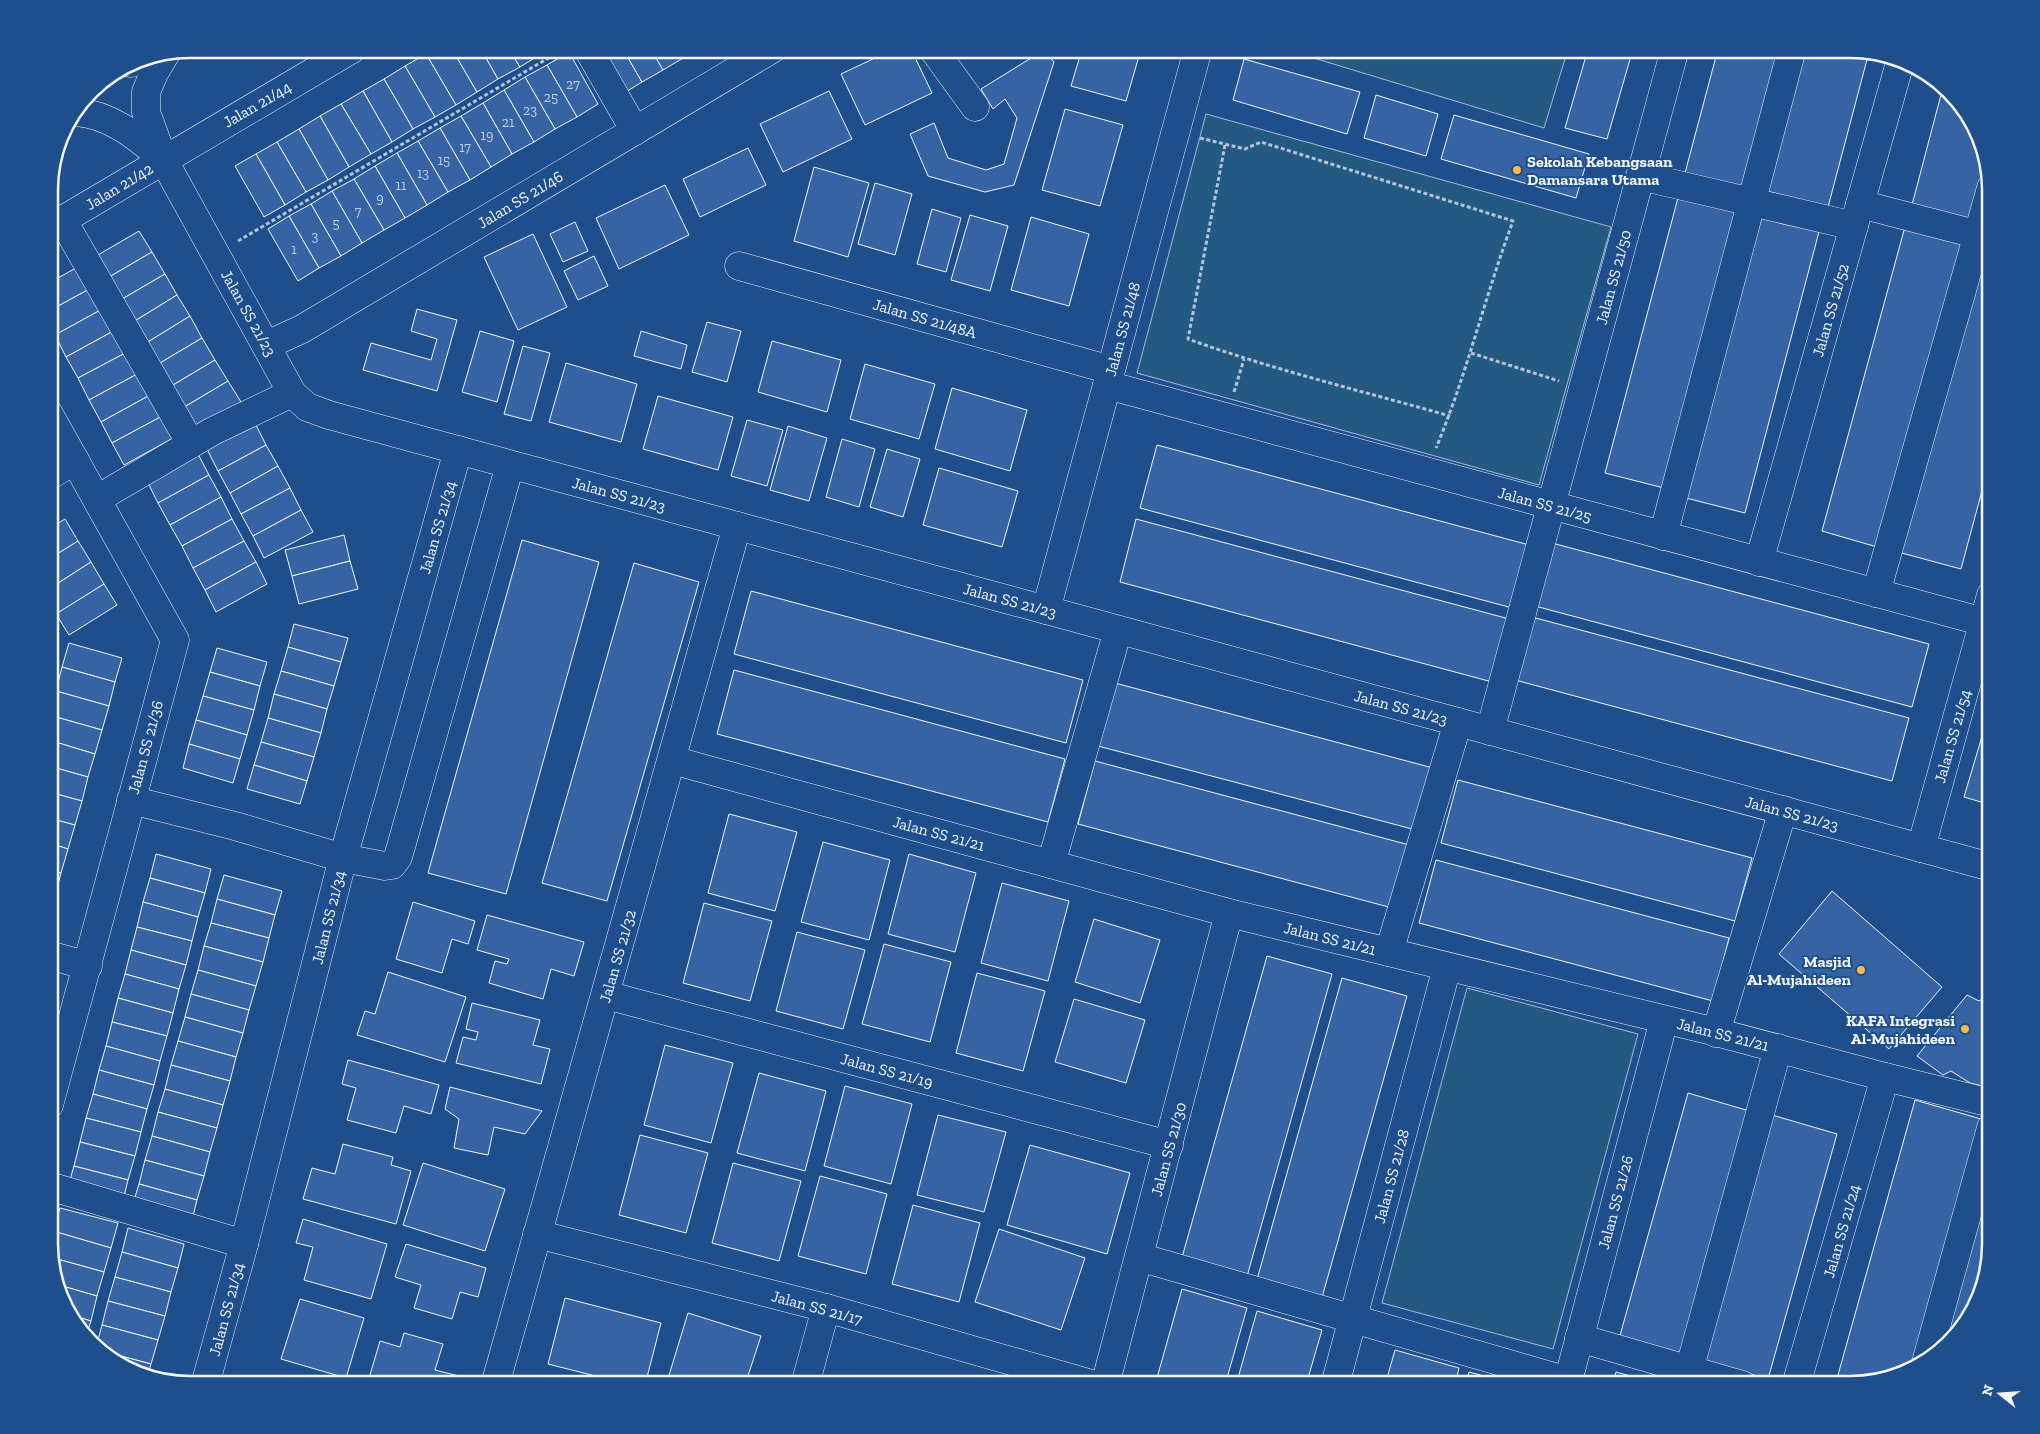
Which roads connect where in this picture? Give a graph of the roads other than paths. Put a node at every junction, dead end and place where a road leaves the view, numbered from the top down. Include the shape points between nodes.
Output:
1 (337, 58) edge
2 (593, 58) edge
3 (757, 58) edge
4 (940, 58) edge
5 (1196, 58) edge
6 (1673, 58) edge
7 (1790, 58) edge
8 (161, 61) edge
9 (1899, 67) edge
10 (975, 108) dead end
11 (82, 113) edge
12 (636, 130) junction
13 (163, 159) junction
14 (1640, 176) junction
15 (1752, 202) junction
16 (1857, 215) junction
17 (58, 223) edge
18 (58, 227) edge
19 (1982, 236) edge
20 (1982, 247) edge
21 (738, 266) dead end
22 (267, 345) junction
23 (1109, 378) junction
24 (292, 393) junction
25 (58, 430) edge
26 (190, 444) junction
27 (458, 450) junction
28 (75, 460) junction
29 (510, 465) junction
30 (58, 470) edge
31 (96, 499) junction
32 (1552, 506) junction
33 (737, 526) junction
34 (1663, 536) junction
35 (1759, 562) junction
36 (1876, 593) junction
37 (1046, 610) junction
38 (1982, 621) edge
39 (1982, 629) edge
40 (1118, 630) junction
41 (1458, 722) junction
42 (1490, 731) junction
43 (672, 760) junction
44 (131, 800) junction
45 (1783, 810) junction
46 (1920, 848) junction
47 (343, 858) junction
48 (1051, 864) junction
49 (1982, 865) edge
50 (1229, 913) junction
51 (1389, 952) junction
52 (58, 958) edge
53 (88, 966) junction
54 (1447, 967) junction
55 (606, 995) junction
56 (1664, 1020) junction
57 (1716, 1033) junction
58 (1778, 1048) junction
59 (58, 1073) edge
60 (1885, 1077) junction
61 (1982, 1101) edge
62 (1169, 1145) junction
63 (1982, 1160) edge
64 (58, 1189) edge
65 (537, 1234) junction
66 (244, 1244) junction
67 (1139, 1257) junction
68 (826, 1308) junction
69 (1353, 1318) junction
70 (1579, 1338) junction
71 (1929, 1350) edge
72 (207, 1376) edge
73 (498, 1376) edge
74 (807, 1376) edge
75 (1064, 1376) edge
76 (1107, 1376) edge
77 (1337, 1376) edge
78 (1544, 1376) edge
79 (1569, 1376) edge
80 (1684, 1376) edge
81 (1687, 1376) edge
82 (1802, 1376) edge

1 - 13 main road, Jalan 21/44
2 - 12 main road
3 - 12 main road, Jalan SS 21/46
4 - 10 main road
5 - 23 main road, Jalan SS 21/48
6 - 14 main road, Jalan SS 21/50
7 - 15 main road
8 - 13 main road, Jalan SS 21/23 via 146,92 146,112
9 - 16 main road, Jalan SS 21/52
11 - 13 main road, Jalan SS 21/23 via 111,121 136,136
12 - 22 main road, Jalan SS 21/46 via 302,328
13 - 17 main road, Jalan 21/42
13 - 22 main road, Jalan SS 21/23
14 - 15 main road
14 - 32 main road, Jalan SS 21/50
15 - 16 main road
15 - 34 main road
16 - 19 main road
16 - 35 main road, Jalan SS 21/52
18 - 26 main road
20 - 36 main road
21 - 23 main road, Jalan SS 21/48A
22 - 24 main road, Jalan SS 21/23
23 - 32 main road, Jalan SS 21/25 via 1226,418
23 - 37 main road, Jalan SS 21/48
24 - 26 main road
24 - 27 main road, Jalan SS 21/23 via 307,407 328,415
25 - 28 main road, Jalan SS 21/36
26 - 31 main road
27 - 29 main road, Jalan SS 21/23
27 - 47 main road, Jalan SS 21/34
28 - 30 main road
28 - 31 main road, Jalan SS 21/36
29 - 33 main road, Jalan SS 21/23
29 - 47 main road via 398,857 392,865 385,866
31 - 44 main road, Jalan SS 21/36 via 175,640
32 - 34 main road, Jalan SS 21/25
32 - 42 main road, Jalan SS 21/50
33 - 37 main road, Jalan SS 21/23
33 - 43 main road, Jalan SS 21/32
34 - 35 main road, Jalan SS 21/25
35 - 36 main road, Jalan SS 21/25
36 - 38 main road, Jalan SS 21/25
37 - 40 main road, Jalan SS 21/23
39 - 46 main road, Jalan SS 21/54
40 - 41 main road, Jalan SS 21/23
40 - 48 main road
41 - 42 main road, Jalan SS 21/23
41 - 51 main road
42 - 45 main road, Jalan SS 21/23
43 - 48 main road, Jalan SS 21/21
43 - 55 main road, Jalan SS 21/32
44 - 47 main road
44 - 53 main road, Jalan SS 21/36
45 - 46 main road, Jalan SS 21/23
45 - 57 main road
46 - 49 main road, Jalan SS 21/23
47 - 66 main road, Jalan SS 21/34
48 - 50 main road, Jalan SS 21/21
50 - 51 main road, Jalan SS 21/21
50 - 62 main road, Jalan SS 21/30
51 - 54 main road, Jalan SS 21/21
52 - 53 main road
53 - 59 main road, Jalan SS 21/36
54 - 56 main road, Jalan SS 21/21
54 - 69 main road, Jalan SS 21/28
55 - 62 main road, Jalan SS 21/19
55 - 65 main road, Jalan SS 21/32
56 - 57 main road, Jalan SS 21/21
56 - 70 main road, Jalan SS 21/26
57 - 58 main road, Jalan SS 21/21
58 - 60 main road, Jalan SS 21/21
58 - 81 main road
60 - 61 main road, Jalan SS 21/21
60 - 82 main road, Jalan SS 21/24
62 - 67 main road, Jalan SS 21/30
63 - 71 main road
64 - 66 main road
65 - 68 main road, Jalan SS 21/17
65 - 73 main road, Jalan SS 21/32
66 - 72 main road, Jalan SS 21/34
67 - 69 main road
67 - 76 main road, Jalan SS 21/30
68 - 74 main road
68 - 75 main road, Jalan SS 21/17
69 - 77 main road, Jalan SS 21/28
69 - 78 main road
70 - 79 main road, Jalan SS 21/26
70 - 80 main road

